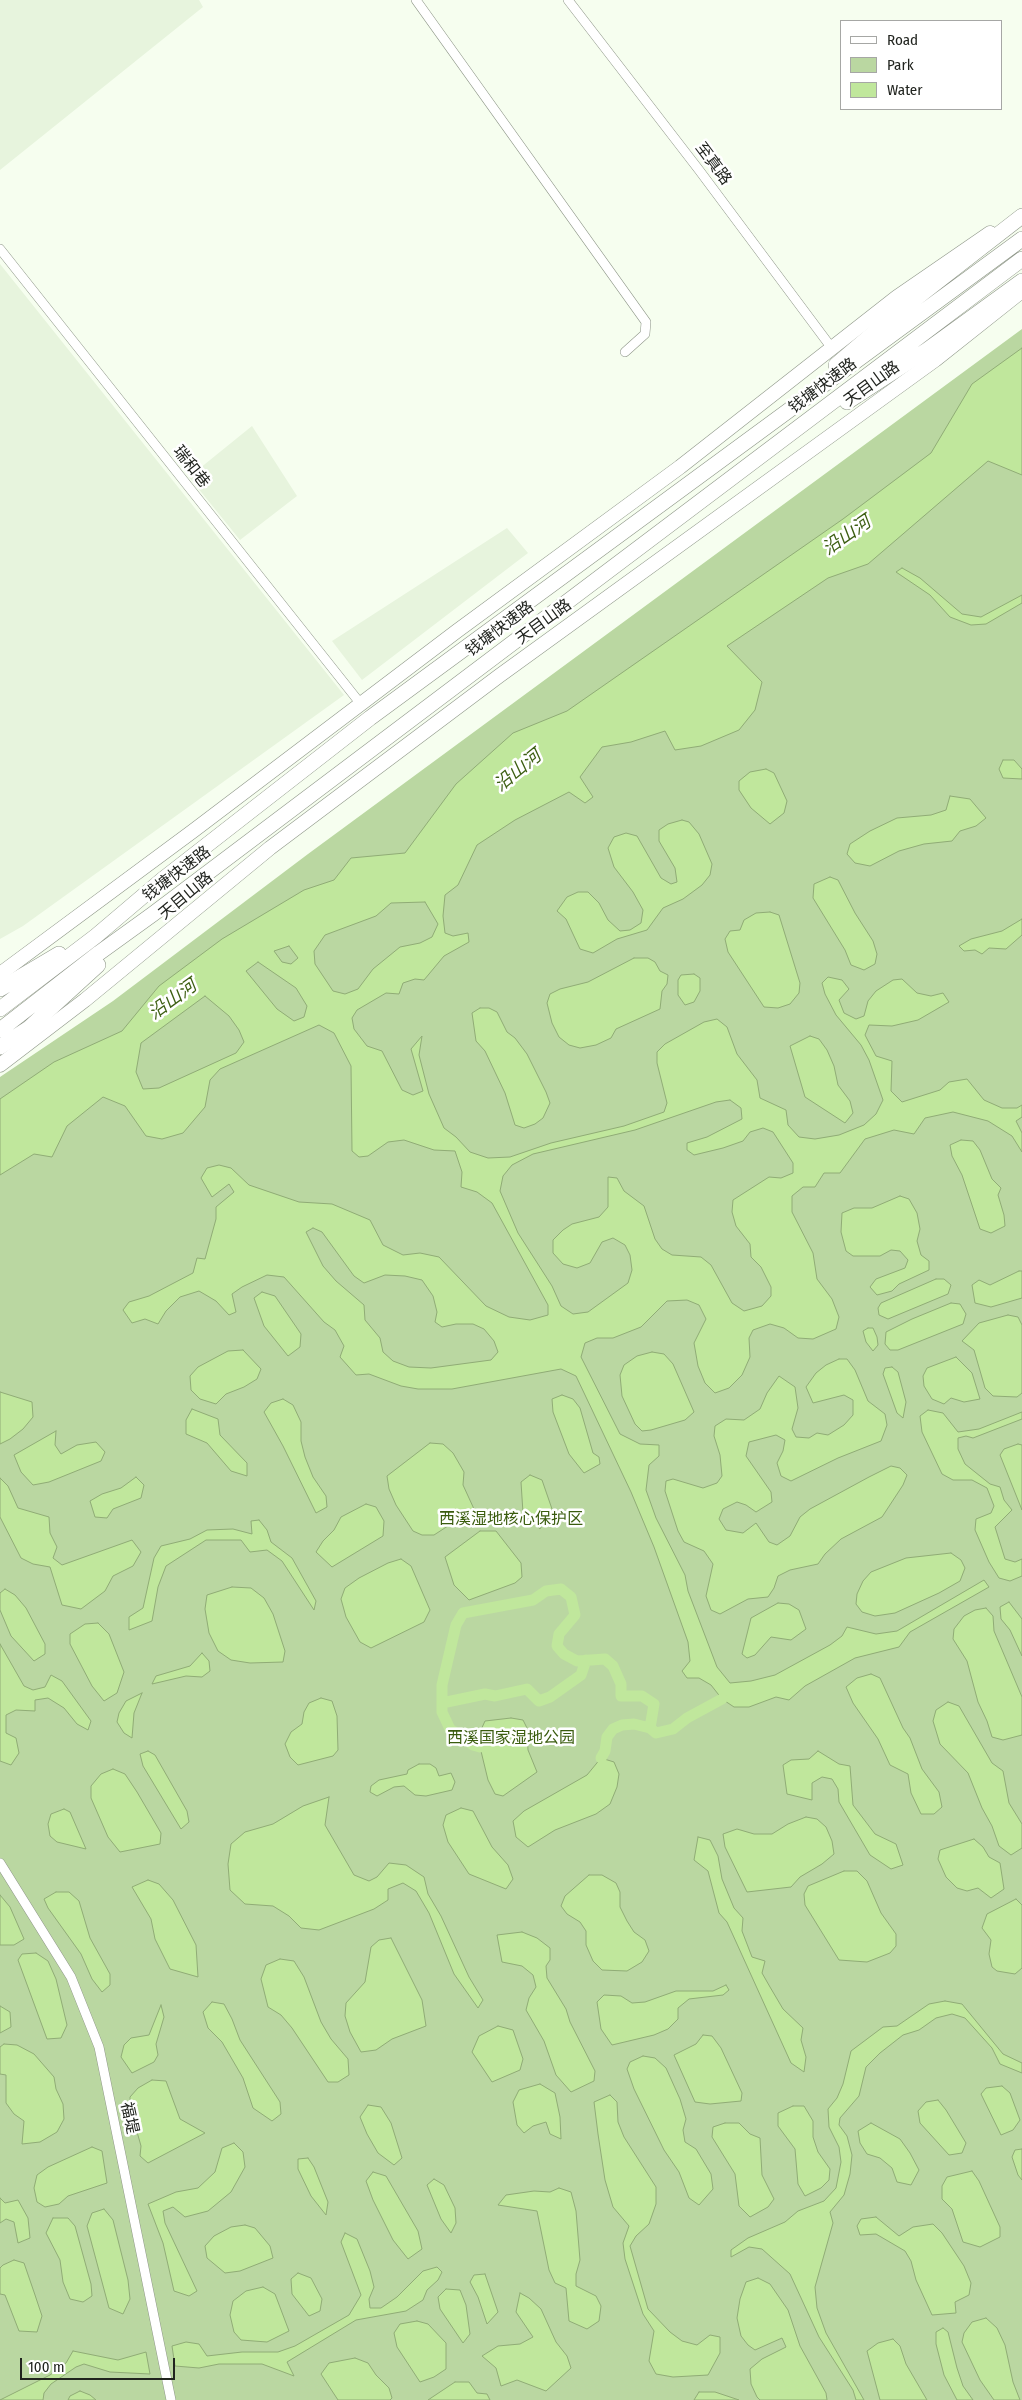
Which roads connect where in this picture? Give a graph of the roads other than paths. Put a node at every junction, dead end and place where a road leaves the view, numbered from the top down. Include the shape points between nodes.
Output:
1 (416, 0) edge
2 (568, 0) edge
3 (1022, 211) edge
4 (1022, 216) edge
5 (1022, 239) edge
6 (0, 249) edge
7 (1022, 259) edge
8 (1022, 281) edge
9 (1022, 291) edge
10 (831, 347) junction
11 (625, 352) dead end
12 (737, 449) junction
13 (751, 464) junction
14 (360, 703) junction
15 (162, 880) junction
16 (153, 914) junction
17 (0, 974) edge
18 (0, 989) edge
19 (0, 1009) edge
20 (0, 1030) edge
21 (0, 1047) edge
22 (0, 1065) edge
23 (0, 1863) edge
24 (171, 2400) edge

1 - 11 street via 646,322 645,334
2 - 10 street, 至真路
3 - 10 main road
4 - 12 highway via 897,313
5 - 12 highway, 钱塘快速路
6 - 14 street, 瑞和巷
7 - 13 highway, 钱塘快速路
8 - 13 highway via 927,350
9 - 22 main road, 天目山路 via 935,360 499,676 270,848 85,1000
10 - 14 main road via 680,467
12 - 15 highway, 钱塘快速路 via 370,718
13 - 16 highway, 钱塘快速路
14 - 17 main road
15 - 18 highway via 58,954
15 - 19 highway, 钱塘快速路 via 96,936
16 - 20 highway, 钱塘快速路
16 - 21 highway via 29,1028
23 - 24 street, 福堤 via 71,1977 99,2047

